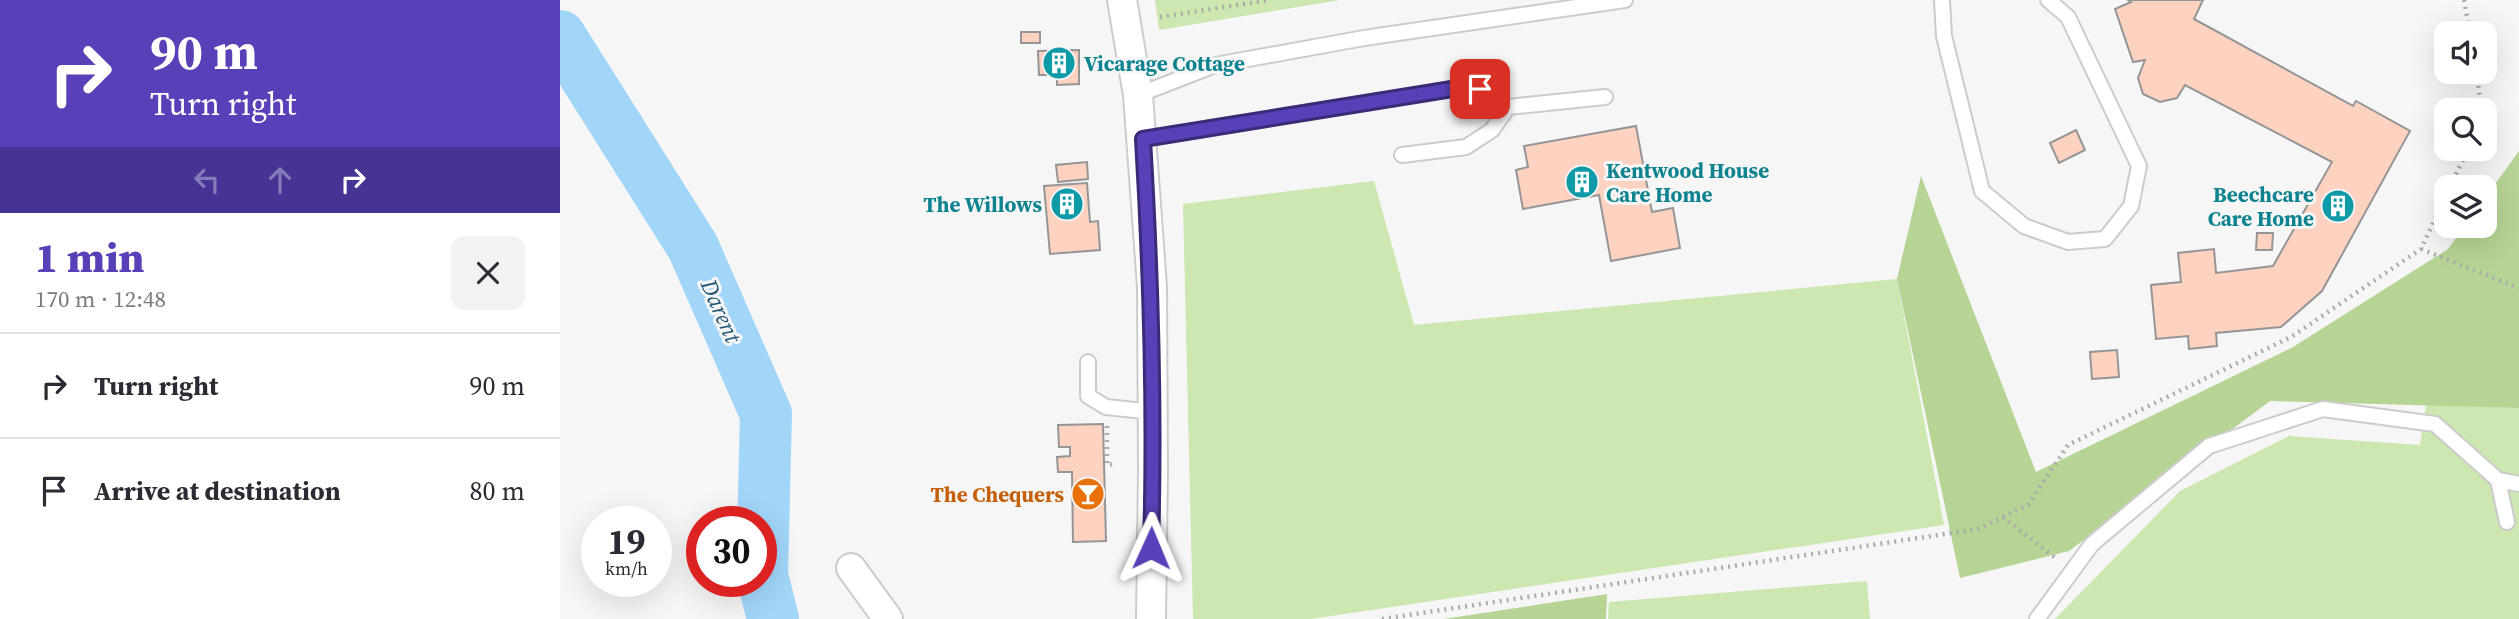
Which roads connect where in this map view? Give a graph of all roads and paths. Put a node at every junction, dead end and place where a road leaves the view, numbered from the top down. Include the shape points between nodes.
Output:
1 (1122, 0) edge
2 (1269, 0) edge
3 (1625, 0) edge
4 (1942, 0) edge
5 (2048, 0) edge
6 (2465, 0) edge
7 (1160, 17) dead end
8 (2468, 21) edge
9 (1138, 95) junction
10 (1605, 97) dead end
11 (1508, 107) junction
12 (1143, 139) junction
13 (1402, 155) dead end
14 (2434, 221) edge
15 (2421, 249) junction
16 (2519, 288) edge
17 (1088, 362) dead end
18 (1106, 408) junction
19 (1153, 412) junction
20 (1113, 464) dead end
21 (2498, 480) junction
22 (2519, 484) edge
23 (2003, 517) junction
24 (2507, 522) dead end
25 (850, 568) dead end
26 (2073, 571) junction
27 (888, 619) edge
28 (1151, 619) edge
29 (1382, 619) edge
30 (2037, 619) edge

1 - 9 street
2 - 7 path
3 - 9 lane via 1216,65
4 - 5 lane via 1944,36 1982,191 2024,226 2068,242 2105,239 2130,206 2138,166 2068,17
6 - 8 path
9 - 12 street
10 - 11 lane
11 - 12 lane via 1480,89 1452,89
11 - 13 lane via 1492,130 1466,147
12 - 19 street via 1152,287
14 - 15 path
15 - 16 path
15 - 23 path via 2291,337 2068,444 2028,505
17 - 18 lane via 1088,396
18 - 19 lane
18 - 20 path via 1107,465
19 - 28 street via 1144,471
21 - 22 lane
21 - 24 lane
21 - 26 lane via 2435,424 2323,409 2209,446 2092,544
23 - 26 path
23 - 29 path via 1978,529
25 - 27 street
26 - 30 lane

